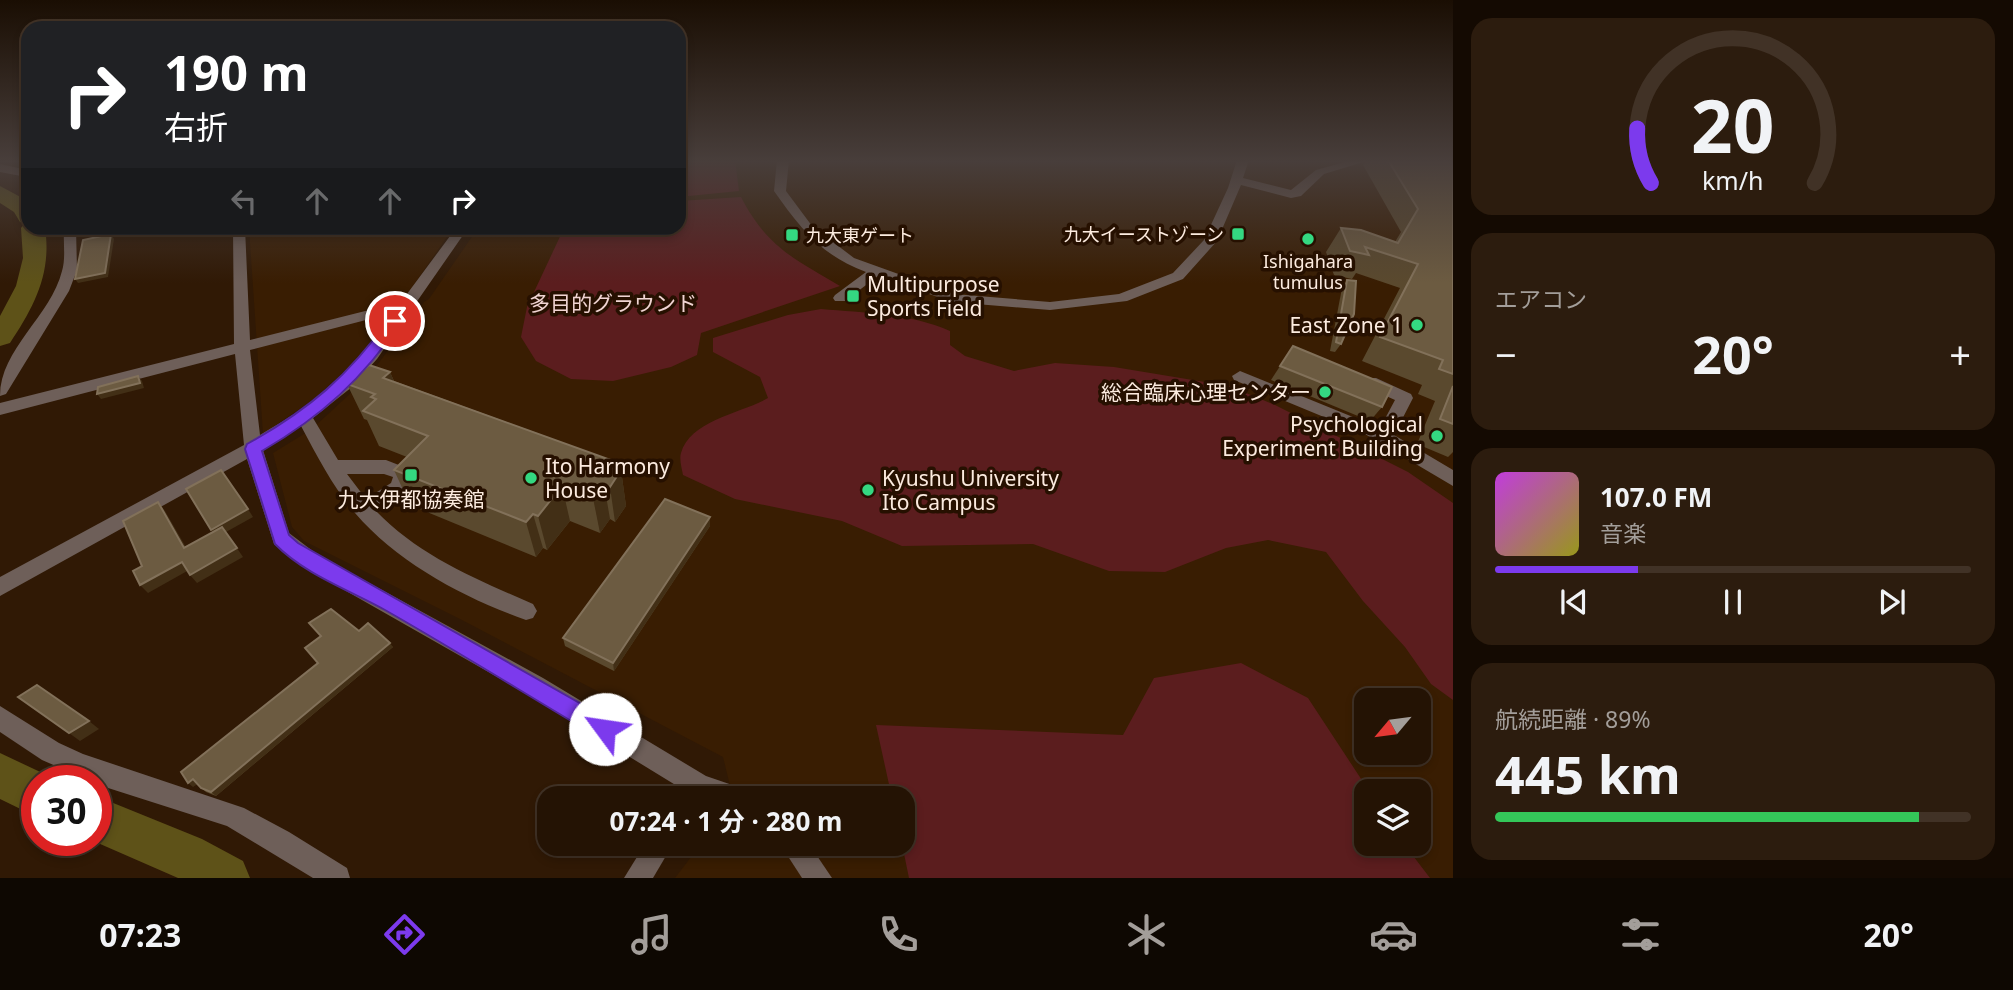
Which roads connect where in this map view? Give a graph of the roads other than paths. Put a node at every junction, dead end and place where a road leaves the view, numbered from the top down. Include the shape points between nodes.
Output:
1 (787, 201) edge
2 (1231, 201) edge
3 (70, 235) edge
4 (239, 235) edge
5 (456, 235) edge
6 (876, 271) junction
7 (840, 298) dead end
8 (407, 305) junction
9 (242, 346) junction
10 (1240, 376) dead end
11 (1355, 376) edge
12 (0, 390) edge
13 (0, 409) edge
14 (304, 416) junction
15 (1384, 437) junction
16 (253, 449) junction
17 (332, 467) junction
18 (1453, 479) edge
19 (363, 510) junction
20 (0, 587) edge
21 (526, 611) dead end
22 (0, 717) edge
23 (687, 786) edge
24 (652, 856) edge
25 (802, 856) edge
26 (337, 878) edge
27 (637, 878) edge
28 (819, 878) edge

1 - 6 street via 807,229 849,261
2 - 6 street via 1224,229 1178,276 1122,298 1050,306 952,298
3 - 12 street via 70,270 62,291
4 - 9 street
5 - 8 street
6 - 7 street
8 - 9 street
8 - 14 street via 346,383
9 - 13 street
9 - 16 street
10 - 15 street
11 - 15 street via 1405,398
14 - 16 street
14 - 17 street
15 - 18 street
16 - 20 street
16 - 23 street via 270,510 281,538 291,549 535,686
17 - 19 street
17 - 19 street via 386,467 403,474 399,487
19 - 21 street via 408,551
22 - 26 street via 42,748 95,773 223,813
24 - 27 street
25 - 28 street

